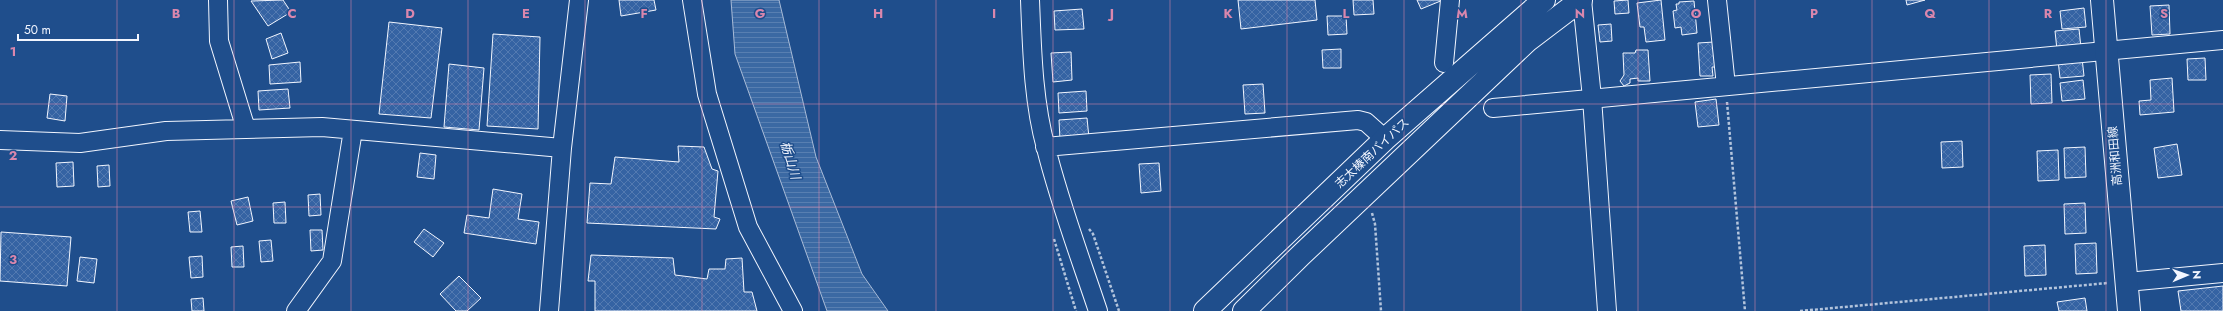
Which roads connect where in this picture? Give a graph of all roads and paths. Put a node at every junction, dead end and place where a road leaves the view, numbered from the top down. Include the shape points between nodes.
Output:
1 (218, 0) edge
2 (579, 0) edge
3 (692, 0) edge
4 (1030, 0) edge
5 (1450, 0) edge
6 (1544, 0) edge
7 (1581, 0) edge
8 (1717, 0) edge
9 (2102, 0) edge
10 (2223, 40) edge
11 (2106, 50) junction
12 (1444, 63) dead end
13 (1726, 86) junction
14 (1592, 98) junction
15 (1493, 108) dead end
16 (246, 129) junction
17 (353, 130) junction
18 (1385, 139) junction
19 (0, 140) edge
20 (562, 148) junction
21 (1045, 148) junction
22 (1360, 199) junction
23 (2223, 273) edge
24 (2126, 282) junction
25 (1829, 310) edge
26 (296, 311) edge
27 (549, 311) edge
28 (793, 311) edge
29 (1098, 311) edge
30 (1205, 311) edge
31 (1244, 311) edge
32 (1381, 311) edge
33 (1607, 311) edge
34 (1744, 311) edge
35 (1800, 311) edge
36 (2129, 311) edge

1 - 16 street via 219,41
2 - 20 street
3 - 28 street via 707,94 748,227
4 - 21 street via 1037,102
5 - 12 street
6 - 18 main road, 志太榛南バイパス
7 - 14 street
7 - 22 main road, 志太榛南バイパス via 1527,41
8 - 13 street
9 - 11 main road, 高洲和田線
10 - 11 street
11 - 13 street
11 - 24 main road, 高洲和田線
13 - 14 street
13 - 34 path
14 - 15 street
14 - 33 street
16 - 17 street via 322,127
16 - 19 street via 166,131 80,143
17 - 20 street
17 - 26 street via 332,261
18 - 21 street via 1366,122 1358,120
18 - 30 main road, 志太榛南バイパス
20 - 27 street
21 - 29 street
22 - 31 main road, 志太榛南バイパス
22 - 32 path via 1373,214 1375,224
23 - 24 street
24 - 25 path
24 - 36 main road, 高洲和田線
25 - 35 path

